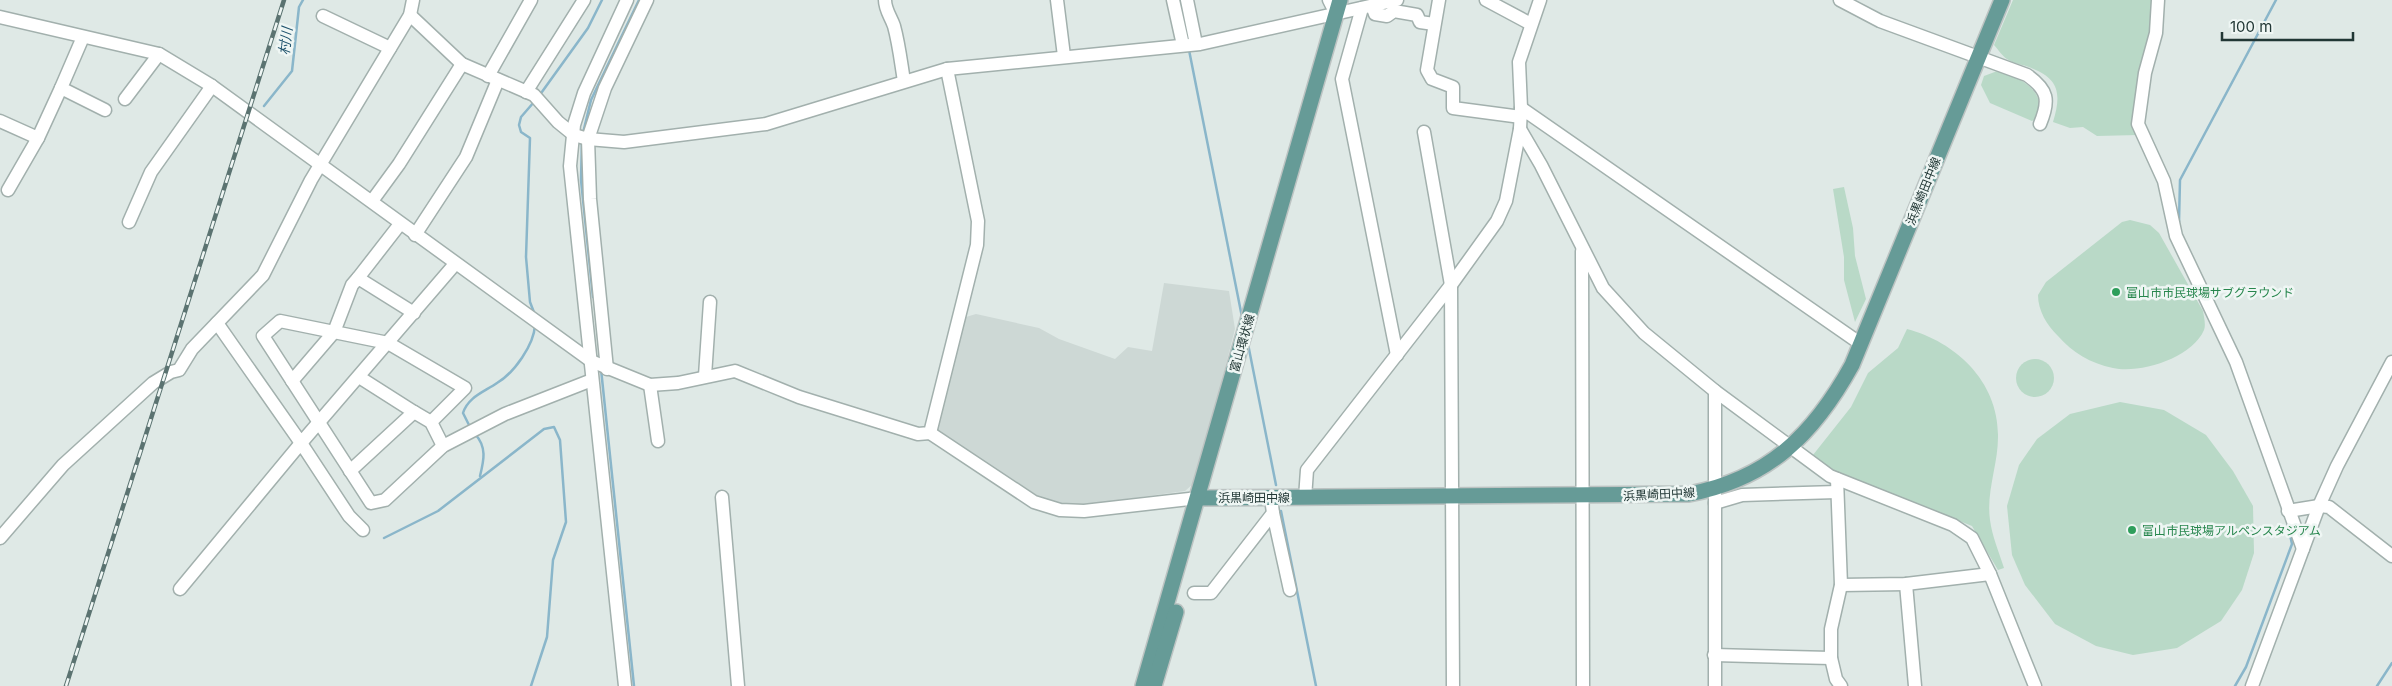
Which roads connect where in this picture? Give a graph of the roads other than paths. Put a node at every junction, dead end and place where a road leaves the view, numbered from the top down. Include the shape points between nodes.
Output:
1 (413, 0) edge
2 (531, 0) edge
3 (584, 0) edge
4 (627, 0) edge
5 (647, 0) edge
6 (885, 0) edge
7 (1058, 0) edge
8 (1173, 0) edge
9 (1187, 0) edge
10 (1329, 0) edge
11 (1397, 0) edge
12 (1439, 0) edge
13 (1486, 0) edge
14 (1540, 0) edge
15 (1840, 0) edge
16 (2002, 0) edge
17 (2158, 0) edge
18 (1860, 6) edge
19 (1351, 7) edge
20 (410, 15) junction
21 (323, 16) dead end
22 (0, 17) edge
23 (1434, 24) junction
24 (1531, 24) junction
25 (83, 37) junction
26 (1196, 44) junction
27 (1183, 45) junction
28 (390, 48) junction
29 (159, 54) junction
30 (1064, 56) junction
31 (1978, 56) junction
32 (462, 64) junction
33 (947, 68) junction
34 (493, 78) junction
35 (904, 81) junction
36 (212, 86) junction
37 (61, 88) junction
38 (526, 92) junction
39 (125, 99) dead end
40 (105, 110) dead end
41 (1521, 118) junction
42 (0, 121) edge
43 (2040, 124) dead end
44 (1424, 132) dead end
45 (574, 135) junction
46 (38, 138) junction
47 (588, 139) junction
48 (321, 164) junction
49 (8, 190) dead end
50 (372, 201) junction
51 (129, 222) dead end
52 (400, 224) junction
53 (415, 235) junction
54 (1582, 246) junction
55 (455, 264) junction
56 (358, 278) junction
57 (1451, 285) junction
58 (710, 302) dead end
59 (414, 312) junction
60 (217, 323) junction
61 (334, 332) junction
62 (388, 343) junction
63 (1861, 344) junction
64 (1397, 355) junction
65 (591, 361) junction
66 (2392, 362) edge
67 (607, 368) junction
68 (705, 376) junction
69 (359, 377) junction
70 (592, 380) junction
71 (292, 381) junction
72 (650, 385) junction
73 (1716, 391) junction
74 (414, 412) junction
75 (431, 422) junction
76 (319, 424) junction
77 (930, 433) junction
78 (658, 441) dead end
79 (301, 443) junction
80 (443, 446) junction
81 (1792, 447) junction
82 (350, 471) junction
83 (1837, 485) junction
84 (1582, 496) junction
85 (1714, 496) junction
86 (722, 497) dead end
87 (1203, 497) junction
88 (1453, 497) junction
89 (1305, 498) junction
90 (1272, 506) junction
91 (2319, 506) junction
92 (2288, 511) junction
93 (363, 530) dead end
94 (0, 538) edge
95 (2303, 549) junction
96 (2392, 556) edge
97 (1990, 574) junction
98 (1906, 584) junction
99 (1841, 585) junction
100 (180, 589) dead end
101 (1290, 590) dead end
102 (1194, 593) dead end
103 (1714, 655) junction
104 (1831, 658) junction
105 (625, 686) edge
106 (738, 686) edge
107 (1143, 686) edge
108 (1154, 686) edge
109 (1453, 686) edge
110 (1584, 686) edge
111 (1716, 686) edge
112 (1841, 686) edge
113 (1915, 686) edge
114 (2034, 686) edge
115 (2252, 686) edge

1 - 20 street
2 - 34 street
3 - 38 street
4 - 45 street via 584,93
5 - 47 street via 605,88
6 - 35 street via 898,42
7 - 30 street
8 - 27 street
9 - 26 street
10 - 19 street
11 - 19 street
12 - 23 street
13 - 24 street
14 - 24 street
15 - 18 street
16 - 31 main road, 浜黒崎田中線
17 - 92 street via 2156,33 2145,73 2138,124 2164,181 2176,236 2236,362
18 - 31 street
19 - 23 street via 1387,16 1394,11 1416,15 1420,22
19 - 26 street
19 - 64 street via 1342,79
19 - 87 main road, 富山環状線
20 - 28 street
20 - 32 street
21 - 28 street
22 - 25 street
23 - 41 street via 1427,70 1432,78 1453,87 1453,108
24 - 41 street via 1518,62
25 - 29 street
25 - 37 street
26 - 27 street
27 - 30 street
28 - 48 street
29 - 36 street
29 - 39 street
30 - 33 street
31 - 43 street via 2027,75 2040,84 2046,96 2046,110
31 - 63 main road, 浜黒崎田中線
32 - 34 street
32 - 50 street
33 - 35 street
33 - 77 street via 978,221 977,237
34 - 38 street
34 - 53 street via 466,157
35 - 47 street via 766,124 624,142
36 - 48 street
36 - 51 street via 151,172
37 - 40 street
37 - 46 street
38 - 45 street via 534,95
41 - 54 street
41 - 57 street via 1506,201 1488,236
41 - 63 street
42 - 46 street
44 - 57 street
45 - 47 street
45 - 65 street via 570,166
46 - 49 street
47 - 67 street via 590,199
48 - 50 street
48 - 60 street via 263,275
50 - 52 street
52 - 53 street
52 - 56 street
53 - 55 street
54 - 73 street via 1603,288 1621,310 1644,333
54 - 84 street
55 - 59 street
55 - 65 street
56 - 59 street
56 - 61 street via 352,285
57 - 64 street
57 - 88 street
58 - 68 street
59 - 62 street
60 - 79 street
60 - 94 street via 192,349 180,370 153,383 63,465
61 - 62 street
61 - 71 street
61 - 71 street via 280,320 263,336
62 - 69 street
62 - 75 street via 465,388
63 - 81 main road, 浜黒崎田中線 via 1833,401
64 - 89 street via 1307,470
65 - 67 street
65 - 70 street
66 - 91 street
67 - 72 street
68 - 72 street via 678,383
68 - 77 street via 735,371 799,397 918,434
69 - 74 street
69 - 76 street
70 - 80 street via 505,414
70 - 105 street
71 - 76 street
72 - 78 street
73 - 81 street
73 - 85 street
74 - 75 street
74 - 82 street
75 - 80 street
76 - 79 street
76 - 82 street
77 - 87 street via 1046,507 1084,511
79 - 93 street via 349,516
79 - 100 street
80 - 82 street via 386,500 371,503
81 - 83 street
81 - 85 main road, 浜黒崎田中線
83 - 85 street
83 - 97 street via 1953,525 1972,538
83 - 99 street
84 - 85 main road, 浜黒崎田中線
84 - 88 main road, 浜黒崎田中線
84 - 110 street
85 - 103 street
86 - 106 street
87 - 90 main road, 浜黒崎田中線
87 - 107 main road, 富山環状線
87 - 108 main road, 富山環状線
88 - 89 main road, 浜黒崎田中線
88 - 109 street
89 - 90 main road, 浜黒崎田中線
90 - 101 street
90 - 102 street via 1211,592
91 - 92 street
91 - 95 street
91 - 96 street via 2329,508
92 - 95 street
95 - 115 street
97 - 98 street
97 - 114 street
98 - 99 street
98 - 113 street
99 - 104 street via 1831,629
103 - 104 street
103 - 111 street
104 - 112 street via 1836,680

